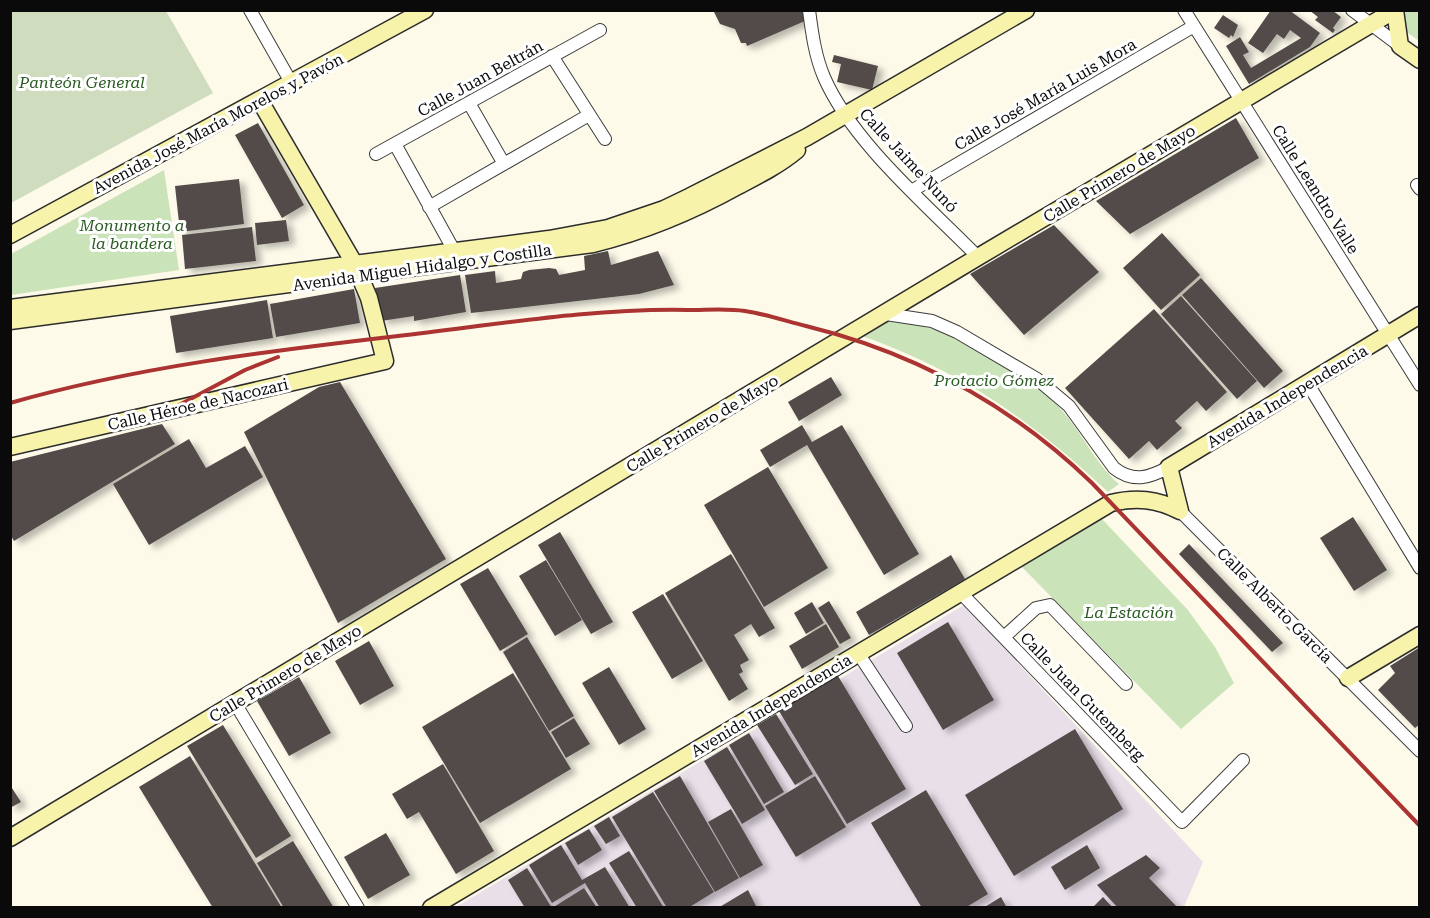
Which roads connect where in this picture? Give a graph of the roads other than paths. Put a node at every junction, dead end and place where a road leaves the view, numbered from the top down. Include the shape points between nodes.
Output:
1 (250, 10) edge
2 (809, 10) edge
3 (1026, 10) edge
4 (1184, 10) edge
5 (1352, 10) edge
6 (1395, 10) edge
7 (416, 13) edge
8 (1194, 26) junction
9 (1371, 26) junction
10 (600, 30) dead end
11 (1400, 46) junction
12 (552, 56) junction
13 (1419, 60) edge
14 (292, 84) junction
15 (260, 101) junction
16 (1241, 101) junction
17 (469, 103) junction
18 (589, 115) junction
19 (845, 116) junction
20 (605, 139) dead end
21 (395, 144) junction
22 (376, 154) dead end
23 (504, 164) junction
24 (913, 190) junction
25 (429, 207) junction
26 (10, 235) edge
27 (455, 251) junction
28 (978, 257) junction
29 (357, 269) junction
30 (195, 291) junction
31 (10, 308) edge
32 (886, 314) junction
33 (1419, 315) edge
34 (10, 321) edge
35 (1388, 335) junction
36 (1308, 384) junction
37 (1419, 385) edge
38 (10, 447) edge
39 (1161, 471) junction
40 (1111, 503) joint
41 (1180, 511) junction
42 (1419, 568) edge
43 (961, 593) junction
44 (1419, 635) edge
45 (1004, 637) junction
46 (858, 654) junction
47 (1348, 678) junction
48 (1126, 684) dead end
49 (235, 703) junction
50 (906, 726) dead end
51 (1419, 751) edge
52 (1243, 760) dead end
53 (10, 838) edge
54 (358, 908) edge
55 (431, 908) edge

1 - 14 street
2 - 19 street, Calle Jaime Nunó via 819,63
3 - 19 main road, Avenida Miguel Hidalgo y Costilla
4 - 8 street, Calle Leandro Valle
5 - 9 street
6 - 9 main road, Calle Primero de Mayo
6 - 11 main road
7 - 14 main road, Avenida José María Morelos y Pavón
8 - 16 street, Calle Leandro Valle
8 - 24 street, Calle José María Luis Mora
9 - 11 street
9 - 16 main road, Calle Primero de Mayo
10 - 12 street, Calle Juan Beltrán
11 - 13 main road
12 - 17 street, Calle Juan Beltrán
12 - 18 street
14 - 15 main road, Avenida José María Morelos y Pavón
15 - 26 main road, Avenida José María Morelos y Pavón
15 - 29 main road
16 - 28 main road, Calle Primero de Mayo
16 - 35 street, Calle Leandro Valle
17 - 21 street, Calle Juan Beltrán
17 - 23 street
18 - 20 street
18 - 23 street
19 - 24 street, Calle Jaime Nunó
19 - 27 main road, Avenida Miguel Hidalgo y Costilla via 807,137 796,151 769,170 703,206 650,228 593,243
21 - 22 street, Calle Juan Beltrán
21 - 25 street
23 - 25 street
24 - 28 street, Calle Jaime Nunó
25 - 27 street
27 - 29 main road, Avenida Miguel Hidalgo y Costilla
28 - 32 main road, Calle Primero de Mayo
29 - 30 main road, Avenida Miguel Hidalgo y Costilla
29 - 38 main road, Calle Héroe de Nacozari via 385,362
30 - 31 main road, Avenida Miguel Hidalgo y Costilla
30 - 34 main road, Avenida Miguel Hidalgo y Costilla
32 - 39 street via 932,321 1002,356 1069,406 1114,468 1134,478
32 - 49 main road, Calle Primero de Mayo
33 - 35 main road, Avenida Independencia
35 - 36 main road, Avenida Independencia
35 - 37 street, Calle Leandro Valle
36 - 39 main road, Avenida Independencia
36 - 42 street
39 - 41 main road
40 - 41 main road, Calle Alberto García via 1151,500
40 - 43 main road, Avenida Independencia
41 - 47 street, Calle Alberto García
43 - 45 street, Calle Juan Gutemberg
43 - 46 main road, Avenida Independencia
44 - 47 main road
45 - 48 street via 1036,608 1050,605
45 - 52 street, Calle Juan Gutemberg via 1182,822
46 - 50 street
46 - 55 main road, Avenida Independencia
47 - 51 street, Calle Alberto García
49 - 53 main road, Calle Primero de Mayo
49 - 54 street

